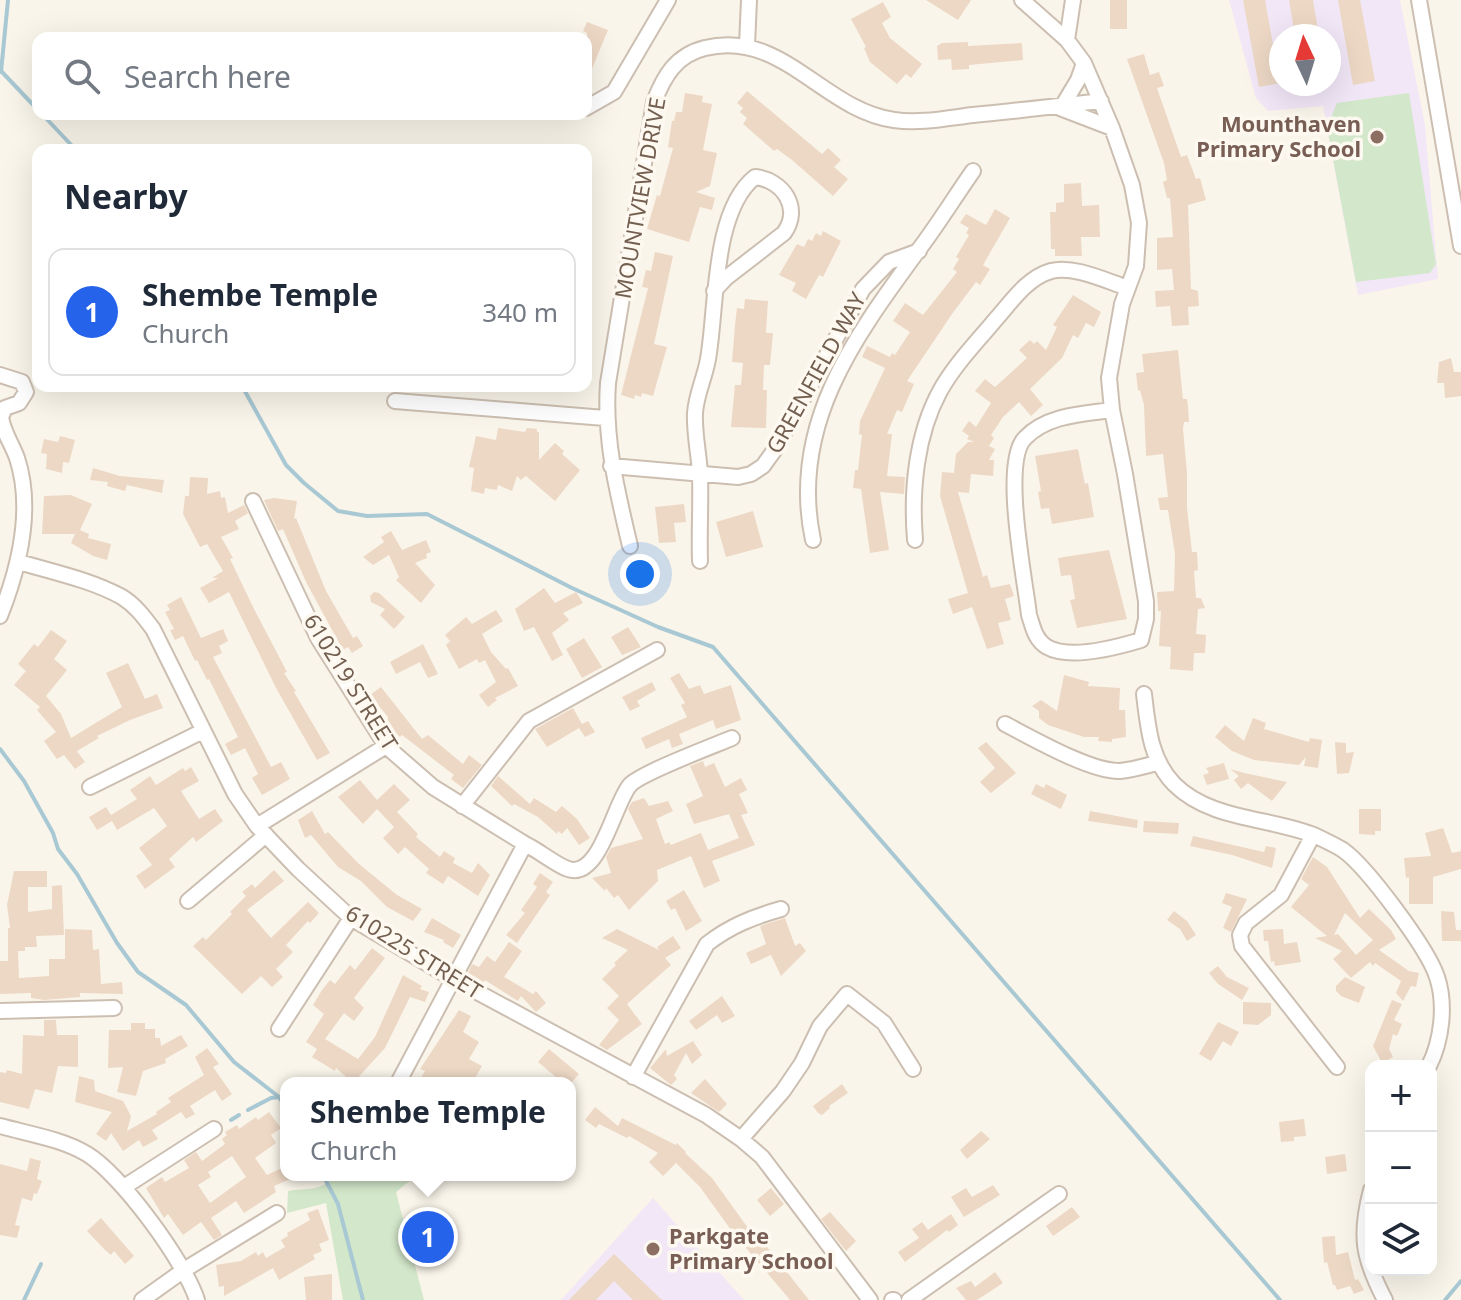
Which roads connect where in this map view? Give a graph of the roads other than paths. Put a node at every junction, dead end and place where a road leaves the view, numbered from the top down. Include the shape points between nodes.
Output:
1 (668, 0) edge
2 (749, 0) edge
3 (1022, 0) edge
4 (1073, 0) edge
5 (1419, 0) edge
6 (1067, 40) junction
7 (747, 45) junction
8 (1084, 63) junction
9 (1101, 101) junction
10 (592, 105) edge
11 (1058, 106) junction
12 (1112, 128) junction
13 (973, 171) dead end
14 (1461, 246) edge
15 (919, 251) junction
16 (1128, 288) junction
17 (714, 291) junction
18 (0, 375) edge
19 (395, 401) dead end
20 (1112, 410) junction
21 (605, 418) junction
22 (611, 466) junction
23 (700, 473) junction
24 (253, 501) dead end
25 (813, 540) dead end
26 (915, 540) dead end
27 (630, 546) dead end
28 (700, 561) dead end
29 (19, 562) junction
30 (0, 616) edge
31 (657, 650) dead end
32 (1144, 694) dead end
33 (1005, 724) dead end
34 (203, 731) junction
35 (732, 738) dead end
36 (386, 746) junction
37 (1157, 763) junction
38 (90, 787) dead end
39 (462, 806) junction
40 (261, 831) junction
41 (1313, 835) junction
42 (525, 844) junction
43 (188, 901) dead end
44 (781, 909) dead end
45 (351, 918) junction
46 (453, 979) junction
47 (114, 1008) dead end
48 (0, 1011) edge
49 (279, 1029) dead end
50 (1432, 1060) edge
51 (1337, 1067) dead end
52 (913, 1069) dead end
53 (401, 1077) edge
54 (633, 1077) junction
55 (0, 1126) edge
56 (214, 1129) dead end
57 (741, 1139) junction
58 (124, 1187) junction
59 (1059, 1194) dead end
60 (1369, 1204) edge
61 (277, 1213) dead end
62 (184, 1270) junction
63 (142, 1300) edge
64 (197, 1300) edge
65 (870, 1300) edge
66 (909, 1300) edge
67 (1385, 1300) edge

1 - 10 street via 614,92
2 - 7 street
3 - 6 street
4 - 6 street
5 - 14 street
6 - 8 street
7 - 11 street, MOUNTVIEW DRIVE via 868,115 896,121
7 - 21 street, MOUNTVIEW DRIVE via 692,51 664,77 654,102
8 - 9 street
8 - 11 street
9 - 11 street, MOUNTVIEW DRIVE
9 - 12 street
11 - 12 street
12 - 16 street via 1139,223 1136,266
13 - 15 street, GREENFIELD WAY
15 - 23 street, GREENFIELD WAY via 889,262 863,289 763,466 738,477
15 - 25 street, GREENFIELD WAY via 863,329 827,395 808,466
16 - 20 street via 1109,378
16 - 26 street via 1068,270 1043,274 1023,288 958,363 936,399 921,441 913,499
17 - 17 street via 720,251 744,186 755,177 767,178 789,199 790,224
17 - 23 street via 709,358 695,412
18 - 29 street via 22,382 26,392 23,400 3,411 2,425 24,491
19 - 21 street
20 - 20 street via 1146,619 1141,640 1109,650 1062,651 1035,635 1029,615 1013,481 1015,458 1022,440 1040,426 1064,416
21 - 22 street, MOUNTVIEW DRIVE
22 - 23 street, GREENFIELD WAY
22 - 27 street, MOUNTVIEW DRIVE
23 - 28 street
24 - 36 street, 610219 STREET via 318,638
29 - 30 street
29 - 34 street, 610225 STREET via 98,587 138,610 153,629
31 - 39 street via 529,721
32 - 37 street
33 - 37 street via 1057,750 1118,771
34 - 38 street
34 - 40 street, 610225 STREET
35 - 42 street, 610219 STREET via 632,783 597,855 583,868 565,868
36 - 39 street, 610219 STREET
36 - 40 street
37 - 41 street via 1193,800
39 - 42 street, 610219 STREET
40 - 43 street
40 - 45 street, 610225 STREET
41 - 50 street via 1343,850 1363,870 1421,943 1441,995
41 - 51 street via 1281,895 1246,923 1240,935 1242,946
42 - 46 street
44 - 54 street via 747,919 707,944
45 - 46 street, 610225 STREET
45 - 49 street
46 - 53 street
46 - 54 street, 610225 STREET
47 - 48 street
52 - 57 street via 884,1023 847,994 820,1026 783,1091
54 - 57 street, 610225 STREET
55 - 58 street via 85,1153
56 - 58 street
57 - 65 street, 610225 STREET via 762,1157
58 - 62 street
59 - 66 street
60 - 67 street via 1365,1258
61 - 62 street
62 - 63 street
62 - 64 street

